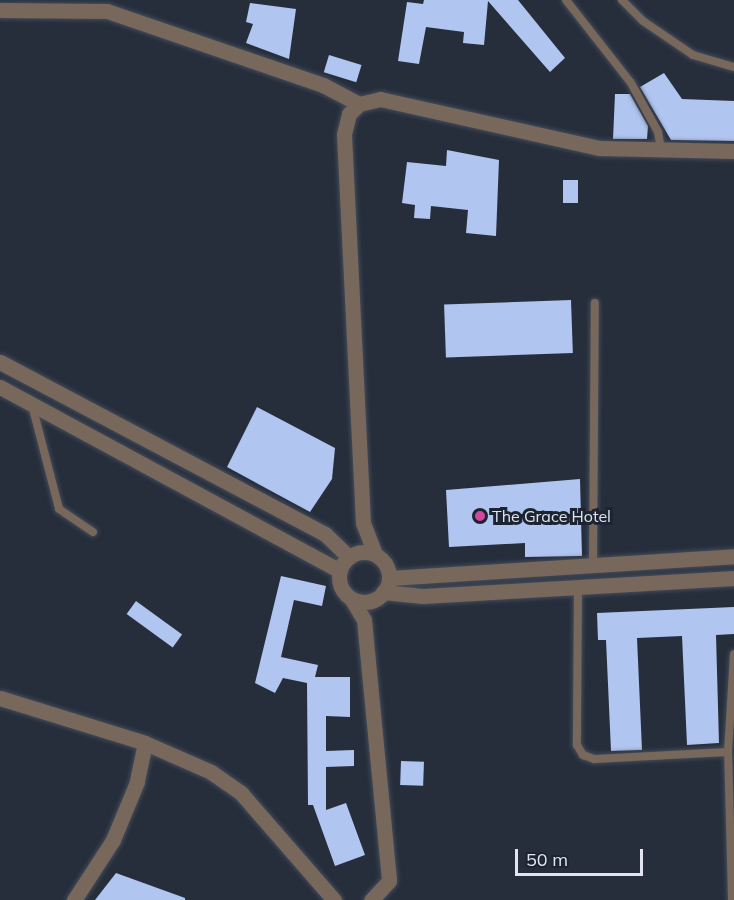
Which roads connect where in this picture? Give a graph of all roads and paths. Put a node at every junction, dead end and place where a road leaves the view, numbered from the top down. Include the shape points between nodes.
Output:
1 (566, 0) edge
2 (622, 0) edge
3 (0, 10) edge
4 (734, 67) edge
5 (359, 104) junction
6 (661, 149) junction
7 (734, 151) edge
8 (595, 303) dead end
9 (0, 362) edge
10 (42, 384) junction
11 (0, 387) edge
12 (32, 404) junction
13 (225, 481) junction
14 (214, 500) junction
15 (363, 523) junction
16 (93, 532) dead end
17 (375, 554) junction
18 (351, 555) junction
19 (734, 556) edge
20 (593, 567) junction
21 (339, 570) junction
22 (734, 578) edge
23 (578, 584) junction
24 (382, 590) junction
25 (352, 600) junction
26 (364, 621) junction
27 (734, 654) edge
28 (0, 698) edge
29 (144, 743) junction
30 (729, 752) junction
31 (74, 900) edge
32 (334, 900) edge
33 (371, 900) edge
34 (732, 900) edge

1 - 6 lane via 631,82 658,132
2 - 4 lane via 643,21 693,55
3 - 5 street via 107,11 323,85
5 - 6 street via 380,99 599,148
5 - 15 street via 349,114 344,134
6 - 7 street
8 - 20 lane
9 - 10 street
10 - 12 street
10 - 13 street
11 - 12 street
12 - 14 street
12 - 16 lane via 59,509
13 - 14 street
13 - 18 street via 325,534
14 - 21 street
15 - 17 street
15 - 18 street
17 - 18 street
17 - 24 street via 385,564
18 - 21 street
19 - 20 street
20 - 24 street
21 - 25 street via 339,584
22 - 23 street
23 - 24 street via 423,596
23 - 30 lane via 577,745 583,755 594,759
24 - 25 street
24 - 26 street
25 - 26 street
26 - 33 street via 389,881
27 - 30 lane
28 - 29 street
29 - 31 street via 137,782 113,840
29 - 32 street via 212,772 241,793
30 - 34 lane

